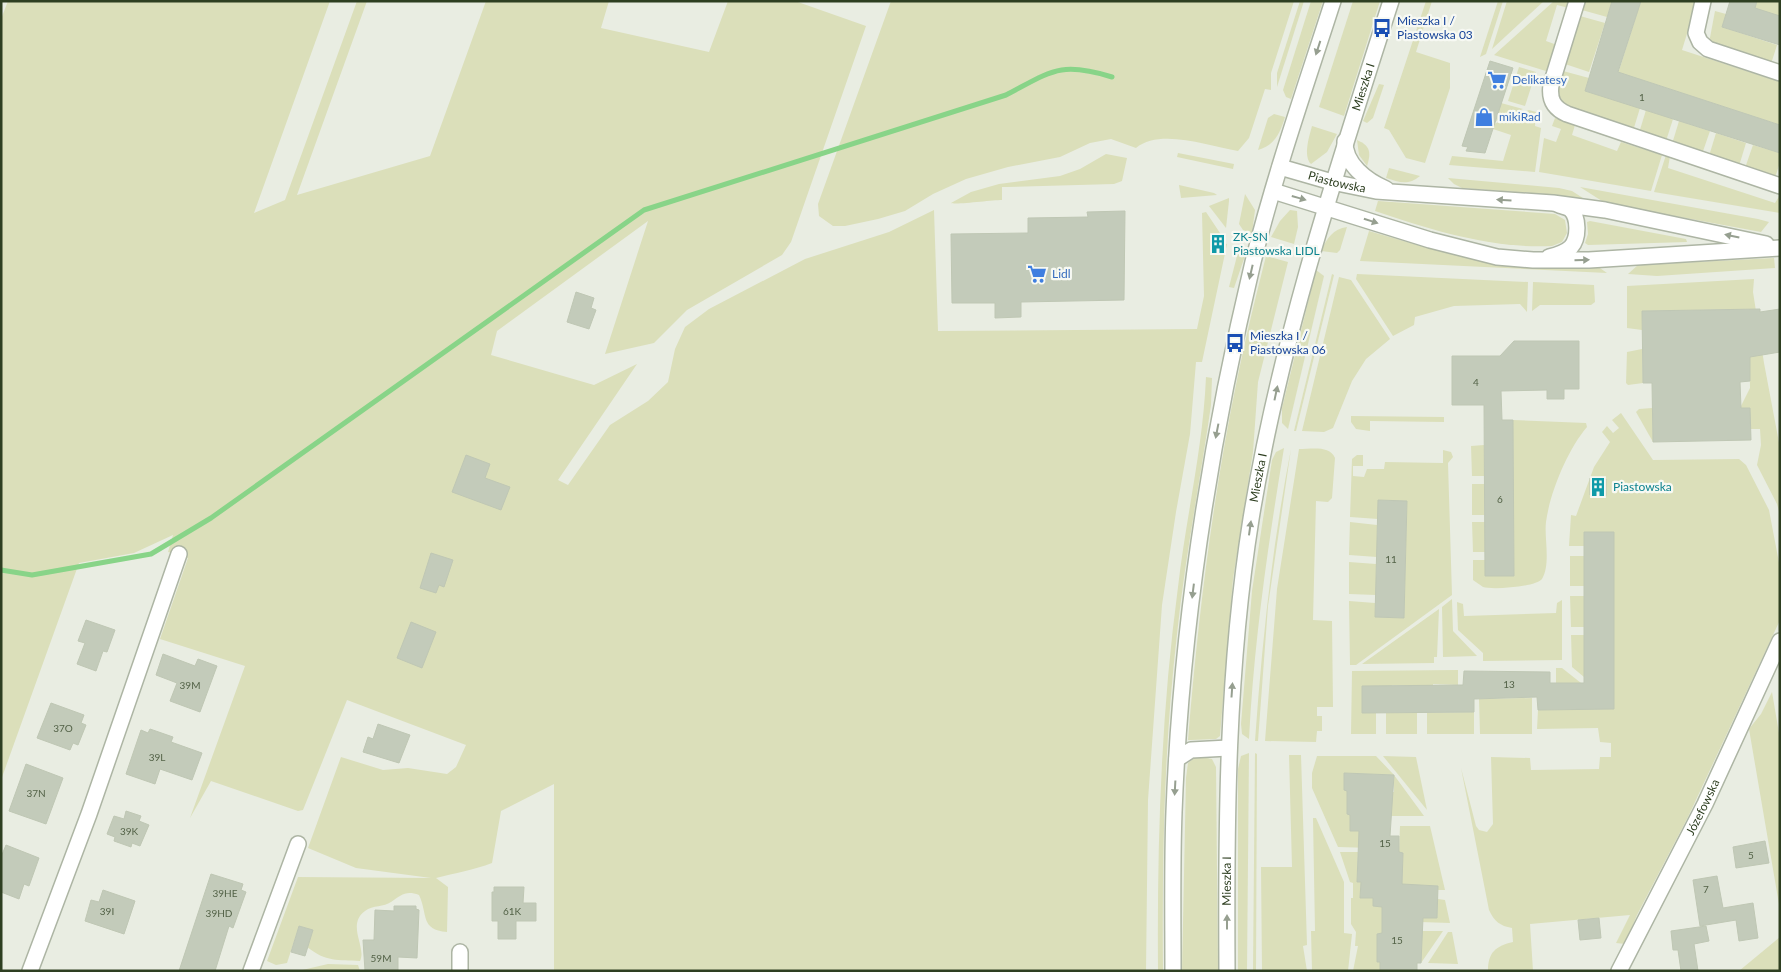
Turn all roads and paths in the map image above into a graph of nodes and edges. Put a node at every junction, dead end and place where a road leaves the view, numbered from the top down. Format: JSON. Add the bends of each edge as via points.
{"nodes":[{"id":1,"x":1333,"y":1,"type":"edge"},
{"id":2,"x":1391,"y":1,"type":"edge"},
{"id":3,"x":1578,"y":1,"type":"edge"},
{"id":4,"x":1703,"y":1,"type":"edge"},
{"id":5,"x":1780,"y":73,"type":"edge"},
{"id":6,"x":1345,"y":140,"type":"junction"},
{"id":7,"x":1280,"y":167,"type":"junction"},
{"id":8,"x":1332,"y":182,"type":"junction"},
{"id":9,"x":1780,"y":186,"type":"edge"},
{"id":10,"x":1273,"y":191,"type":"junction"},
{"id":11,"x":1394,"y":192,"type":"junction"},
{"id":12,"x":1553,"y":203,"type":"junction"},
{"id":13,"x":1325,"y":206,"type":"junction"},
{"id":14,"x":1780,"y":247,"type":"edge"},
{"id":15,"x":1533,"y":260,"type":"junction"},
{"id":16,"x":179,"y":554,"type":"dead end"},
{"id":17,"x":1780,"y":641,"type":"edge"},
{"id":18,"x":1228,"y":748,"type":"junction"},
{"id":19,"x":1177,"y":759,"type":"junction"},
{"id":20,"x":298,"y":844,"type":"dead end"},
{"id":21,"x":460,"y":952,"type":"dead end"},
{"id":22,"x":30,"y":971,"type":"edge"},
{"id":23,"x":252,"y":971,"type":"edge"},
{"id":24,"x":460,"y":971,"type":"edge"},
{"id":25,"x":1173,"y":971,"type":"edge"},
{"id":26,"x":1227,"y":971,"type":"edge"},
{"id":27,"x":1619,"y":971,"type":"edge"}],
"edges":[{"from":1,"to":7,"type":"street","one_way":true},
{"from":2,"to":6,"type":"street","name":"Mieszka I"},
{"from":3,"to":9,"type":"street","via":[[1551,85],[1551,98],[1556,108]]},
{"from":4,"to":5,"type":"street","via":[[1696,33],[1704,46]]},
{"from":6,"to":8,"type":"street","name":"Mieszka I"},
{"from":6,"to":11,"type":"street","name":"Piastowska","via":[[1345,152],[1360,172],[1370,181]]},
{"from":7,"to":8,"type":"street","name":"Piastowska"},
{"from":7,"to":10,"type":"street"},
{"from":8,"to":11,"type":"street","name":"Piastowska"},
{"from":8,"to":13,"type":"street","name":"Mieszka I"},
{"from":10,"to":13,"type":"street","name":"Piastowska","one_way":true},
{"from":10,"to":19,"type":"street","one_way":true,"via":[[1239,325],[1216,437],[1190,611]]},
{"from":12,"to":11,"type":"street","name":"Piastowska","one_way":true},
{"from":14,"to":12,"type":"street","name":"Piastowska","one_way":true,"via":[[1610,211]]},
{"from":12,"to":15,"type":"street","name":"Piastowska","via":[[1573,213],[1577,225],[1576,238],[1573,245],[1562,253]]},
{"from":13,"to":15,"type":"street","name":"Piastowska","one_way":true,"via":[[1472,251]]},
{"from":18,"to":13,"type":"street","name":"Mieszka I","one_way":true,"via":[[1251,519],[1284,353]]},
{"from":15,"to":14,"type":"street","name":"Piastowska","one_way":true,"via":[[1618,259]]},
{"from":16,"to":22,"type":"street","via":[[89,814]]},
{"from":17,"to":27,"type":"street","name":"Józefowska","via":[[1705,804]]},
{"from":18,"to":19,"type":"street","via":[[1191,750]]},
{"from":26,"to":18,"type":"street","name":"Mieszka I","one_way":true},
{"from":19,"to":25,"type":"street","one_way":true},
{"from":20,"to":23,"type":"street"},
{"from":21,"to":24,"type":"street"}]}
